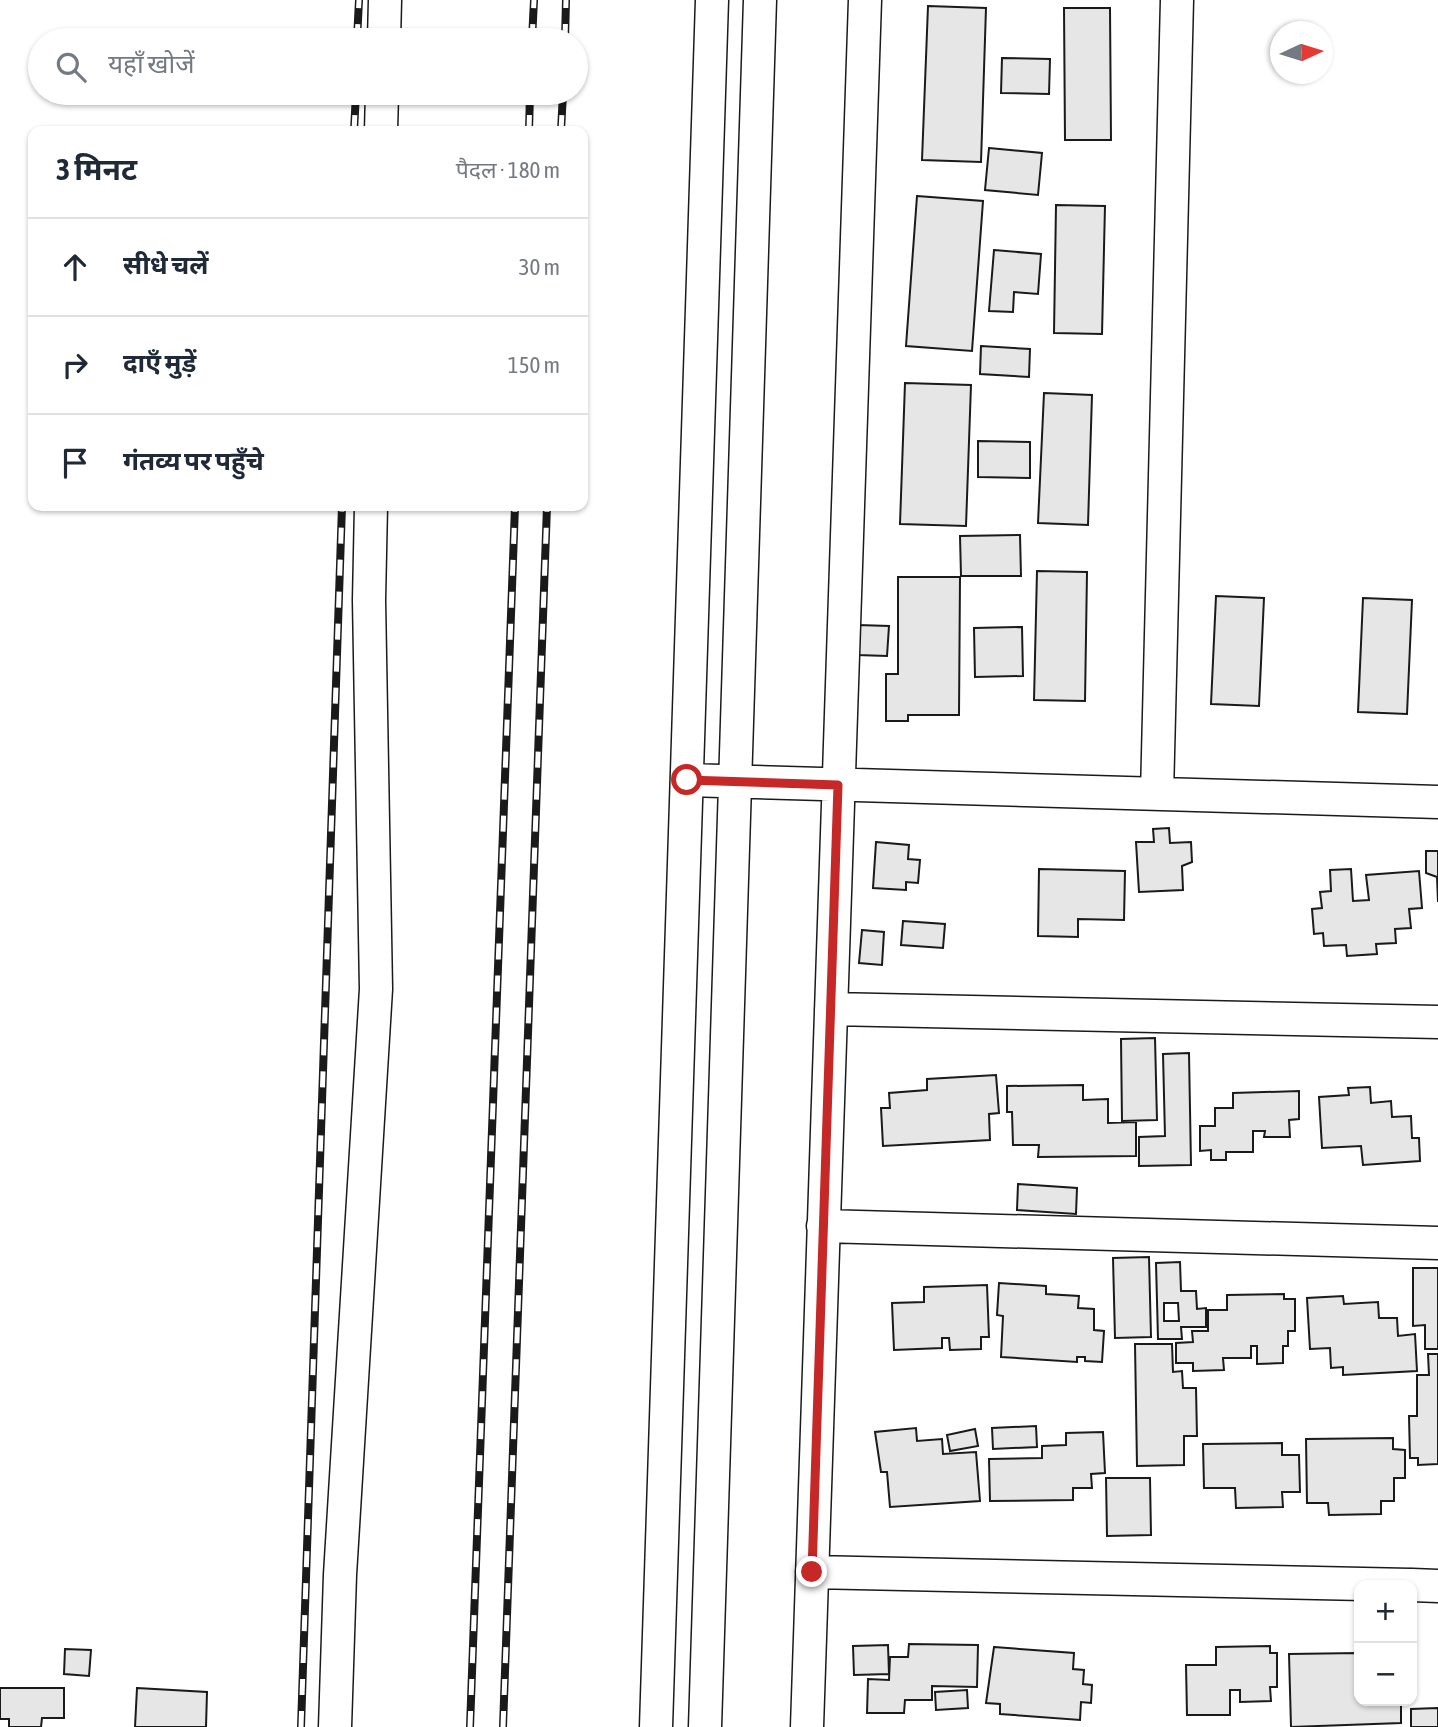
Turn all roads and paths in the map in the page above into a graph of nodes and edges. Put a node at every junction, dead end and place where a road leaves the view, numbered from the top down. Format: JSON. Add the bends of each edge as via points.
{"nodes":[{"id":1,"x":385,"y":0,"type":"edge"},
{"id":2,"x":712,"y":0,"type":"edge"},
{"id":3,"x":760,"y":0,"type":"edge"},
{"id":4,"x":865,"y":0,"type":"edge"},
{"id":5,"x":1177,"y":0,"type":"edge"},
{"id":6,"x":384,"y":28,"type":"edge"},
{"id":7,"x":382,"y":105,"type":"edge"},
{"id":8,"x":381,"y":126,"type":"edge"},
{"id":9,"x":371,"y":511,"type":"edge"},
{"id":10,"x":687,"y":780,"type":"junction"},
{"id":11,"x":735,"y":782,"type":"junction"},
{"id":12,"x":838,"y":785,"type":"junction"},
{"id":13,"x":1157,"y":794,"type":"junction"},
{"id":14,"x":1438,"y":802,"type":"edge"},
{"id":15,"x":831,"y":1009,"type":"junction"},
{"id":16,"x":1438,"y":1022,"type":"edge"},
{"id":17,"x":824,"y":1226,"type":"junction"},
{"id":18,"x":1438,"y":1243,"type":"edge"},
{"id":19,"x":812,"y":1572,"type":"junction"},
{"id":20,"x":1354,"y":1584,"type":"edge"},
{"id":21,"x":1417,"y":1585,"type":"edge"},
{"id":22,"x":1438,"y":1586,"type":"edge"},
{"id":23,"x":335,"y":1727,"type":"edge"},
{"id":24,"x":656,"y":1727,"type":"edge"},
{"id":25,"x":705,"y":1727,"type":"edge"},
{"id":26,"x":807,"y":1727,"type":"edge"}],
"edges":[{"from":1,"to":6,"type":"street"},
{"from":2,"to":10,"type":"street"},
{"from":3,"to":11,"type":"street"},
{"from":4,"to":12,"type":"street"},
{"from":5,"to":13,"type":"street"},
{"from":7,"to":8,"type":"street"},
{"from":9,"to":23,"type":"street","via":[[376,989]]},
{"from":10,"to":11,"type":"street"},
{"from":10,"to":24,"type":"street"},
{"from":11,"to":12,"type":"street"},
{"from":11,"to":25,"type":"street"},
{"from":12,"to":13,"type":"street"},
{"from":12,"to":15,"type":"street"},
{"from":13,"to":14,"type":"street"},
{"from":15,"to":16,"type":"street"},
{"from":15,"to":17,"type":"street"},
{"from":17,"to":18,"type":"street"},
{"from":17,"to":19,"type":"street"},
{"from":19,"to":20,"type":"street"},
{"from":19,"to":26,"type":"street"},
{"from":21,"to":22,"type":"street"}]}
